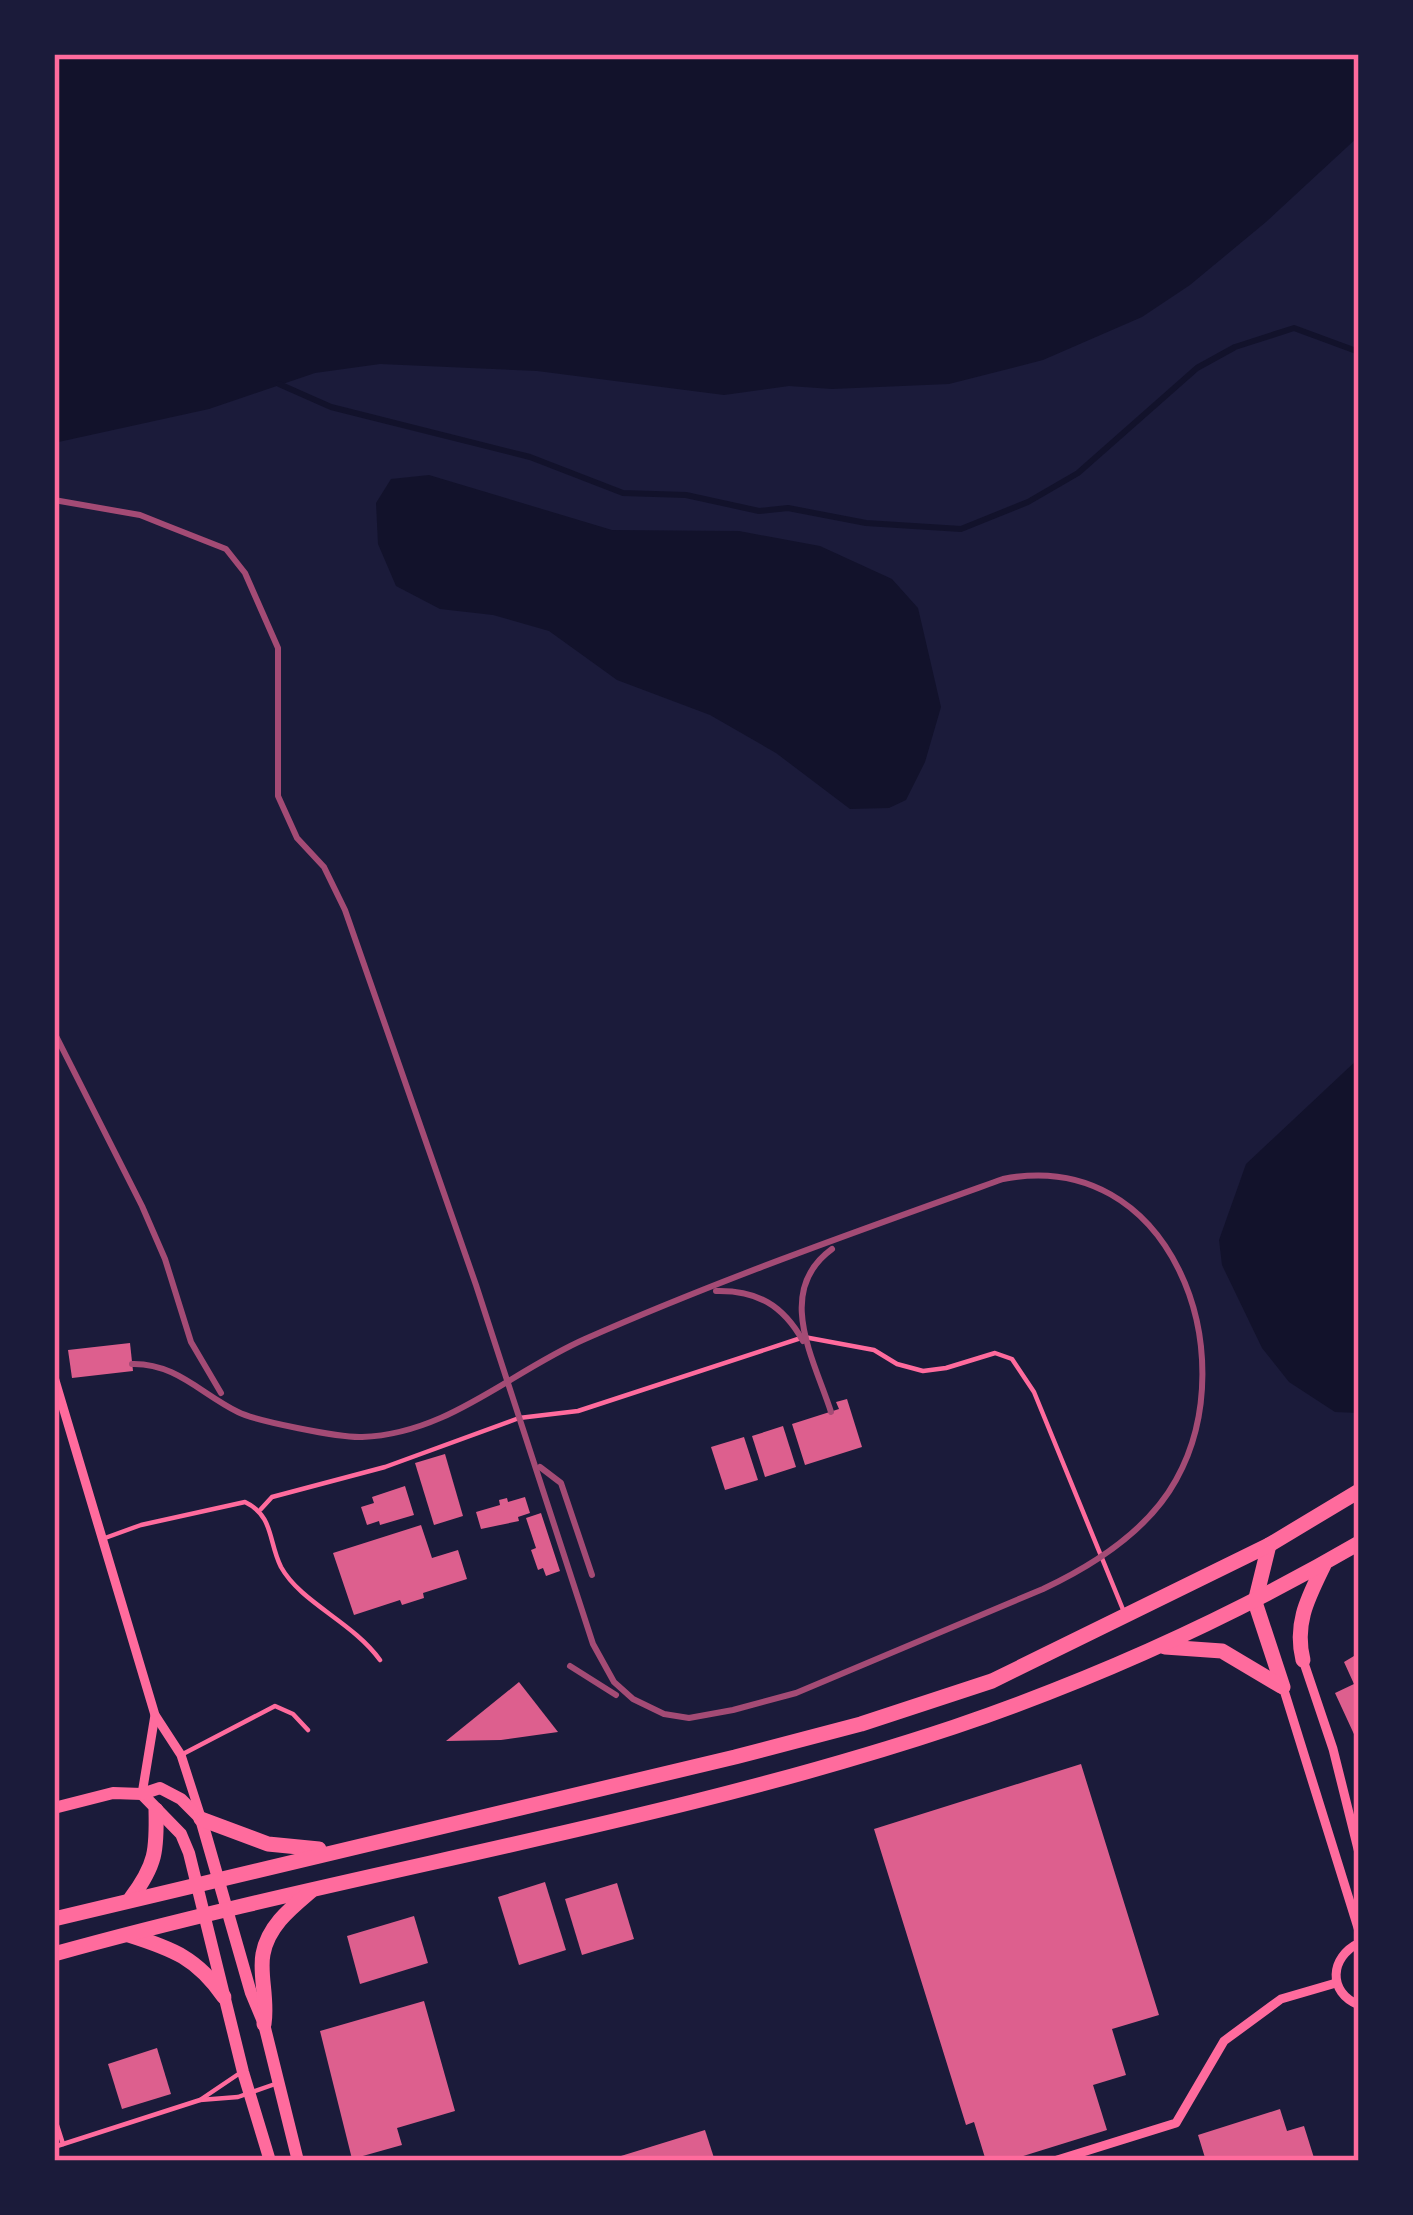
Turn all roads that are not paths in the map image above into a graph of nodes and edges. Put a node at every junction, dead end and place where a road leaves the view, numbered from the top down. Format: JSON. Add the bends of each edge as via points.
{"nodes":[{"id":1,"x":54,"y":1376,"type":"edge"},
{"id":2,"x":1359,"y":1491,"type":"edge"},
{"id":3,"x":261,"y":1509,"type":"junction"},
{"id":4,"x":103,"y":1539,"type":"junction"},
{"id":5,"x":1359,"y":1543,"type":"edge"},
{"id":6,"x":1269,"y":1545,"type":"junction"},
{"id":7,"x":1326,"y":1562,"type":"junction"},
{"id":8,"x":1255,"y":1602,"type":"junction"},
{"id":9,"x":1126,"y":1617,"type":"junction"},
{"id":10,"x":1162,"y":1647,"type":"junction"},
{"id":11,"x":380,"y":1660,"type":"dead end"},
{"id":12,"x":1304,"y":1660,"type":"joint"},
{"id":13,"x":1282,"y":1687,"type":"junction"},
{"id":14,"x":155,"y":1715,"type":"junction"},
{"id":15,"x":308,"y":1730,"type":"dead end"},
{"id":16,"x":181,"y":1755,"type":"junction"},
{"id":17,"x":142,"y":1794,"type":"junction"},
{"id":18,"x":54,"y":1808,"type":"edge"},
{"id":19,"x":156,"y":1810,"type":"junction"},
{"id":20,"x":201,"y":1819,"type":"junction"},
{"id":21,"x":329,"y":1851,"type":"junction"},
{"id":22,"x":1359,"y":1853,"type":"edge"},
{"id":23,"x":218,"y":1878,"type":"junction"},
{"id":24,"x":197,"y":1883,"type":"junction"},
{"id":25,"x":314,"y":1888,"type":"junction"},
{"id":26,"x":131,"y":1898,"type":"junction"},
{"id":27,"x":227,"y":1910,"type":"junction"},
{"id":28,"x":205,"y":1915,"type":"junction"},
{"id":29,"x":54,"y":1919,"type":"edge"},
{"id":30,"x":1359,"y":1931,"type":"edge"},
{"id":31,"x":126,"y":1934,"type":"junction"},
{"id":32,"x":1359,"y":1943,"type":"edge"},
{"id":33,"x":54,"y":1954,"type":"edge"},
{"id":34,"x":1336,"y":1983,"type":"junction"},
{"id":35,"x":224,"y":1997,"type":"junction"},
{"id":36,"x":1359,"y":2005,"type":"edge"},
{"id":37,"x":264,"y":2024,"type":"junction"},
{"id":38,"x":243,"y":2072,"type":"junction"},
{"id":39,"x":280,"y":2083,"type":"junction"},
{"id":40,"x":250,"y":2093,"type":"junction"},
{"id":41,"x":200,"y":2100,"type":"junction"},
{"id":42,"x":54,"y":2116,"type":"edge"},
{"id":43,"x":64,"y":2145,"type":"junction"},
{"id":44,"x":1105,"y":2146,"type":"junction"},
{"id":45,"x":54,"y":2147,"type":"edge"},
{"id":46,"x":270,"y":2161,"type":"edge"},
{"id":47,"x":298,"y":2161,"type":"edge"},
{"id":48,"x":1054,"y":2161,"type":"edge"},
{"id":49,"x":1110,"y":2161,"type":"edge"}],
"edges":[{"from":1,"to":4,"type":"street"},
{"from":2,"to":6,"type":"highway"},
{"from":3,"to":4,"type":"lane","via":[[229,1504]]},
{"from":3,"to":9,"type":"lane","via":[[272,1497],[519,1418],[578,1411],[804,1337],[874,1350],[923,1371],[995,1353],[1012,1359],[1034,1392]]},
{"from":3,"to":11,"type":"lane","via":[[295,1585]]},
{"from":4,"to":14,"type":"street"},
{"from":5,"to":7,"type":"highway"},
{"from":6,"to":8,"type":"highway"},
{"from":6,"to":9,"type":"highway"},
{"from":7,"to":8,"type":"highway"},
{"from":7,"to":12,"type":"highway","via":[[1302,1610]]},
{"from":8,"to":10,"type":"highway"},
{"from":8,"to":13,"type":"highway"},
{"from":9,"to":21,"type":"highway","via":[[992,1682],[861,1724]]},
{"from":10,"to":13,"type":"highway","via":[[1222,1651]]},
{"from":10,"to":25,"type":"highway","via":[[954,1726],[737,1789]]},
{"from":12,"to":22,"type":"street"},
{"from":13,"to":30,"type":"street"},
{"from":14,"to":16,"type":"street"},
{"from":14,"to":17,"type":"street"},
{"from":15,"to":16,"type":"lane","via":[[275,1706]]},
{"from":16,"to":20,"type":"street"},
{"from":17,"to":18,"type":"street"},
{"from":17,"to":19,"type":"street"},
{"from":17,"to":20,"type":"street","via":[[160,1788]]},
{"from":19,"to":24,"type":"street","via":[[181,1834]]},
{"from":19,"to":26,"type":"highway","via":[[155,1856]]},
{"from":20,"to":21,"type":"highway","via":[[268,1844]]},
{"from":20,"to":23,"type":"street"},
{"from":21,"to":23,"type":"highway"},
{"from":23,"to":24,"type":"highway"},
{"from":23,"to":27,"type":"street"},
{"from":24,"to":26,"type":"highway"},
{"from":24,"to":28,"type":"street"},
{"from":25,"to":27,"type":"highway"},
{"from":25,"to":37,"type":"highway","via":[[270,1934],[262,1957]]},
{"from":26,"to":29,"type":"highway"},
{"from":27,"to":28,"type":"highway"},
{"from":27,"to":37,"type":"street"},
{"from":28,"to":31,"type":"highway"},
{"from":28,"to":35,"type":"street"},
{"from":31,"to":33,"type":"highway"},
{"from":31,"to":35,"type":"highway","via":[[175,1950]]},
{"from":32,"to":34,"type":"street","via":[[1336,1965]]},
{"from":34,"to":36,"type":"street"},
{"from":34,"to":44,"type":"street","via":[[1281,1999],[1224,2041],[1176,2123]]},
{"from":35,"to":38,"type":"street"},
{"from":37,"to":39,"type":"street"},
{"from":38,"to":40,"type":"street"},
{"from":38,"to":41,"type":"lane"},
{"from":39,"to":40,"type":"lane"},
{"from":39,"to":47,"type":"street"},
{"from":40,"to":41,"type":"lane"},
{"from":40,"to":46,"type":"street"},
{"from":41,"to":43,"type":"lane"},
{"from":42,"to":43,"type":"lane"},
{"from":43,"to":45,"type":"lane"},
{"from":44,"to":48,"type":"street"},
{"from":44,"to":49,"type":"street"}]}
